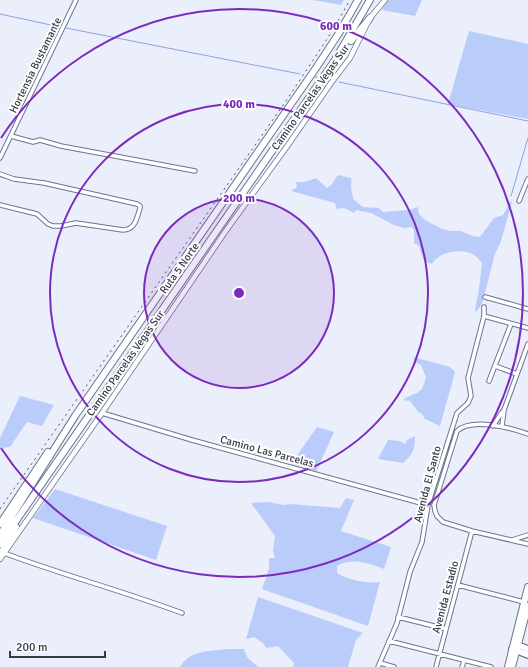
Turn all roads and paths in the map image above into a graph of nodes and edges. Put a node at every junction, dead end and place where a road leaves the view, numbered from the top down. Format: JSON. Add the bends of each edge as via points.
{"nodes":[{"id":1,"x":76,"y":0,"type":"edge"},
{"id":2,"x":358,"y":0,"type":"edge"},
{"id":3,"x":370,"y":0,"type":"edge"},
{"id":4,"x":385,"y":0,"type":"edge"},
{"id":5,"x":370,"y":18,"type":"junction"},
{"id":6,"x":339,"y":54,"type":"junction"},
{"id":7,"x":11,"y":136,"type":"junction"},
{"id":8,"x":280,"y":140,"type":"junction"},
{"id":9,"x":288,"y":145,"type":"junction"},
{"id":10,"x":0,"y":158,"type":"edge"},
{"id":11,"x":195,"y":171,"type":"dead end"},
{"id":12,"x":0,"y":174,"type":"edge"},
{"id":13,"x":528,"y":179,"type":"edge"},
{"id":14,"x":519,"y":202,"type":"dead end"},
{"id":15,"x":0,"y":205,"type":"edge"},
{"id":16,"x":485,"y":297,"type":"dead end"},
{"id":17,"x":484,"y":307,"type":"dead end"},
{"id":18,"x":528,"y":309,"type":"edge"},
{"id":19,"x":484,"y":316,"type":"junction"},
{"id":20,"x":511,"y":324,"type":"junction"},
{"id":21,"x":528,"y":328,"type":"edge"},
{"id":22,"x":528,"y":344,"type":"edge"},
{"id":23,"x":495,"y":366,"type":"junction"},
{"id":24,"x":517,"y":374,"type":"junction"},
{"id":25,"x":489,"y":381,"type":"dead end"},
{"id":26,"x":504,"y":410,"type":"junction"},
{"id":27,"x":102,"y":413,"type":"junction"},
{"id":28,"x":75,"y":416,"type":"junction"},
{"id":29,"x":493,"y":426,"type":"junction"},
{"id":30,"x":502,"y":426,"type":"junction"},
{"id":31,"x":528,"y":434,"type":"edge"},
{"id":32,"x":35,"y":492,"type":"junction"},
{"id":33,"x":428,"y":505,"type":"junction"},
{"id":34,"x":0,"y":524,"type":"edge"},
{"id":35,"x":472,"y":532,"type":"junction"},
{"id":36,"x":0,"y":535,"type":"edge"},
{"id":37,"x":528,"y":535,"type":"edge"},
{"id":38,"x":511,"y":541,"type":"junction"},
{"id":39,"x":0,"y":544,"type":"edge"},
{"id":40,"x":528,"y":544,"type":"edge"},
{"id":41,"x":2,"y":554,"type":"edge"},
{"id":42,"x":0,"y":559,"type":"edge"},
{"id":43,"x":458,"y":585,"type":"junction"},
{"id":44,"x":528,"y":587,"type":"edge"},
{"id":45,"x":526,"y":604,"type":"edge"},
{"id":46,"x":182,"y":613,"type":"dead end"},
{"id":47,"x":398,"y":617,"type":"junction"},
{"id":48,"x":446,"y":629,"type":"junction"},
{"id":49,"x":389,"y":641,"type":"junction"},
{"id":50,"x":515,"y":647,"type":"junction"},
{"id":51,"x":528,"y":649,"type":"edge"},
{"id":52,"x":439,"y":654,"type":"junction"},
{"id":53,"x":528,"y":655,"type":"edge"},
{"id":54,"x":464,"y":661,"type":"junction"},
{"id":55,"x":379,"y":665,"type":"edge"},
{"id":56,"x":394,"y":667,"type":"edge"},
{"id":57,"x":436,"y":667,"type":"edge"},
{"id":58,"x":462,"y":667,"type":"edge"},
{"id":59,"x":490,"y":667,"type":"edge"},
{"id":60,"x":508,"y":667,"type":"edge"},
{"id":61,"x":512,"y":667,"type":"edge"}],
"edges":[{"from":1,"to":7,"type":"street","name":"Hortensia Bustamante"},
{"from":2,"to":28,"type":"main road","name":"Ruta 5 Norte","via":[[316,68]]},
{"from":3,"to":6,"type":"main road","name":"Ruta 5 Norte"},
{"from":4,"to":5,"type":"street","name":"Camino Parcelas Vegas Sur"},
{"from":5,"to":6,"type":"main road"},
{"from":5,"to":9,"type":"street","name":"Camino Parcelas Vegas Sur","via":[[350,58]]},
{"from":6,"to":8,"type":"main road","name":"Ruta 5 Norte"},
{"from":7,"to":10,"type":"street","name":"Hortensia Bustamante"},
{"from":7,"to":11,"type":"street"},
{"from":8,"to":9,"type":"street"},
{"from":8,"to":32,"type":"main road","name":"Ruta 5 Norte"},
{"from":9,"to":27,"type":"street","name":"Camino Parcelas Vegas Sur","via":[[225,232]]},
{"from":12,"to":15,"type":"street","via":[[138,204],[140,208],[133,228],[126,230],[76,222],[53,226],[39,215]]},
{"from":13,"to":14,"type":"street"},
{"from":16,"to":18,"type":"street"},
{"from":17,"to":19,"type":"street","name":"Avenida El Santo"},
{"from":19,"to":20,"type":"street"},
{"from":19,"to":33,"type":"street","name":"Avenida El Santo","via":[[468,378],[471,396],[468,403],[457,413]]},
{"from":20,"to":21,"type":"street"},
{"from":20,"to":23,"type":"street"},
{"from":22,"to":24,"type":"street"},
{"from":23,"to":24,"type":"street"},
{"from":23,"to":25,"type":"street"},
{"from":24,"to":26,"type":"street"},
{"from":26,"to":29,"type":"street"},
{"from":26,"to":30,"type":"street"},
{"from":27,"to":33,"type":"street","name":"Camino Las Parcelas"},
{"from":27,"to":41,"type":"street","name":"Camino Parcelas Vegas Sur"},
{"from":28,"to":34,"type":"main road"},
{"from":28,"to":36,"type":"main road","name":"Ruta 5 Norte"},
{"from":29,"to":30,"type":"street"},
{"from":29,"to":35,"type":"street","via":[[468,425],[457,431],[435,501],[435,511],[443,522]]},
{"from":30,"to":31,"type":"street"},
{"from":32,"to":39,"type":"main road","name":"Ruta 5 Norte"},
{"from":32,"to":41,"type":"main road"},
{"from":33,"to":47,"type":"street","name":"Avenida El Santo","via":[[422,542],[410,572]]},
{"from":35,"to":38,"type":"street"},
{"from":35,"to":43,"type":"street","name":"Avenida Estadio"},
{"from":37,"to":38,"type":"street"},
{"from":38,"to":40,"type":"street"},
{"from":41,"to":42,"type":"street","name":"Camino Parcelas Vegas Sur"},
{"from":41,"to":46,"type":"street"},
{"from":43,"to":45,"type":"street"},
{"from":43,"to":48,"type":"street","name":"Avenida Estadio"},
{"from":44,"to":45,"type":"main road"},
{"from":45,"to":50,"type":"main road"},
{"from":47,"to":48,"type":"street"},
{"from":47,"to":49,"type":"street","name":"Avenida El Santo"},
{"from":48,"to":52,"type":"street","name":"Avenida Estadio"},
{"from":49,"to":52,"type":"street"},
{"from":49,"to":55,"type":"street","name":"Avenida El Santo"},
{"from":50,"to":51,"type":"main road"},
{"from":50,"to":53,"type":"main road"},
{"from":50,"to":60,"type":"main road"},
{"from":50,"to":61,"type":"main road"},
{"from":52,"to":54,"type":"street"},
{"from":52,"to":57,"type":"street","name":"Avenida Estadio"},
{"from":54,"to":58,"type":"street"},
{"from":54,"to":59,"type":"street"},
{"from":55,"to":56,"type":"street"}]}
